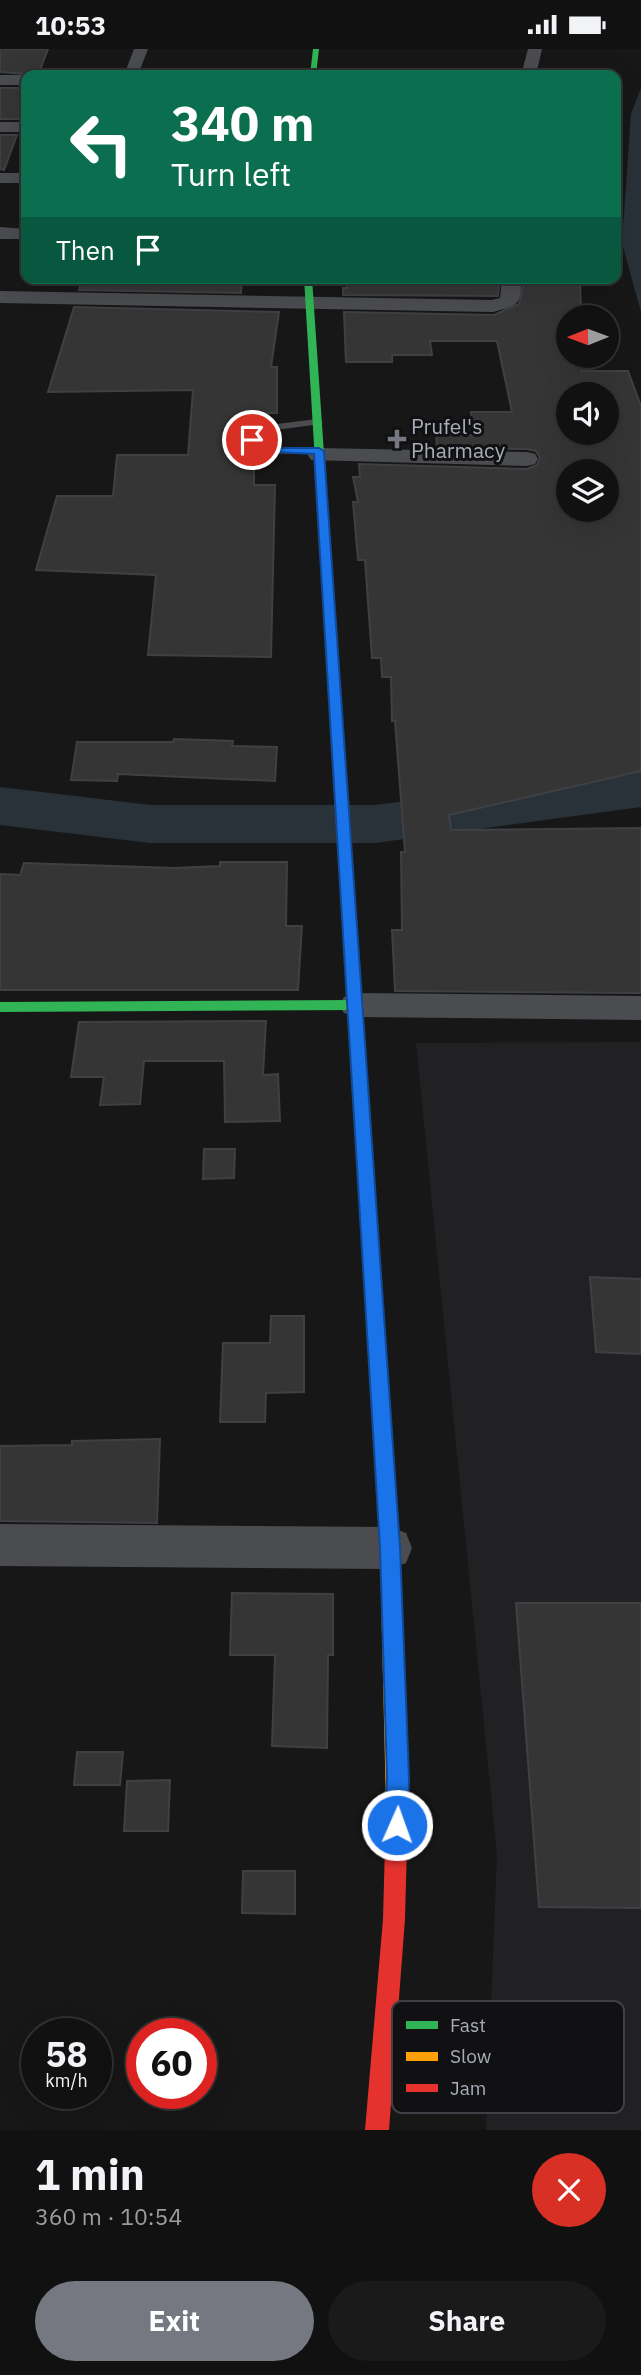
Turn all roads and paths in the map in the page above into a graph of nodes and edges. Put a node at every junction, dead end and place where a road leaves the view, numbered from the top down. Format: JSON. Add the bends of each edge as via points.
{"nodes":[{"id":1,"x":141,"y":49,"type":"edge"},
{"id":2,"x":316,"y":49,"type":"edge"},
{"id":3,"x":535,"y":49,"type":"edge"},
{"id":4,"x":133,"y":70,"type":"edge"},
{"id":5,"x":314,"y":70,"type":"edge"},
{"id":6,"x":530,"y":70,"type":"edge"},
{"id":7,"x":0,"y":80,"type":"edge"},
{"id":8,"x":21,"y":80,"type":"edge"},
{"id":9,"x":0,"y":127,"type":"edge"},
{"id":10,"x":21,"y":127,"type":"edge"},
{"id":11,"x":0,"y":178,"type":"edge"},
{"id":12,"x":21,"y":178,"type":"edge"},
{"id":13,"x":0,"y":233,"type":"edge"},
{"id":14,"x":21,"y":234,"type":"edge"},
{"id":15,"x":66,"y":284,"type":"edge"},
{"id":16,"x":308,"y":284,"type":"edge"},
{"id":17,"x":511,"y":284,"type":"edge"},
{"id":18,"x":0,"y":297,"type":"edge"},
{"id":19,"x":62,"y":298,"type":"junction"},
{"id":20,"x":309,"y":302,"type":"junction"},
{"id":21,"x":317,"y":422,"type":"junction"},
{"id":22,"x":319,"y":453,"type":"junction"},
{"id":23,"x":527,"y":459,"type":"dead end"},
{"id":24,"x":356,"y":1005,"type":"junction"},
{"id":25,"x":0,"y":1007,"type":"edge"},
{"id":26,"x":641,"y":1008,"type":"edge"},
{"id":27,"x":0,"y":1545,"type":"edge"},
{"id":28,"x":390,"y":1548,"type":"junction"},
{"id":29,"x":377,"y":2130,"type":"edge"}],
"edges":[{"from":1,"to":4,"type":"street"},
{"from":2,"to":5,"type":"main road"},
{"from":3,"to":6,"type":"street"},
{"from":7,"to":8,"type":"street"},
{"from":9,"to":10,"type":"street"},
{"from":11,"to":12,"type":"street"},
{"from":13,"to":14,"type":"street"},
{"from":15,"to":19,"type":"street"},
{"from":16,"to":20,"type":"main road"},
{"from":17,"to":20,"type":"street","via":[[510,301],[498,306]]},
{"from":18,"to":19,"type":"street"},
{"from":19,"to":20,"type":"street"},
{"from":20,"to":21,"type":"main road"},
{"from":21,"to":22,"type":"main road"},
{"from":21,"to":22,"type":"lane","via":[[265,428],[252,440],[254,448],[266,451]]},
{"from":22,"to":23,"type":"street"},
{"from":22,"to":24,"type":"main road"},
{"from":24,"to":25,"type":"main road"},
{"from":24,"to":26,"type":"street"},
{"from":24,"to":28,"type":"main road"},
{"from":27,"to":28,"type":"street"},
{"from":28,"to":29,"type":"main road","via":[[397,1804],[393,1932]]}]}
